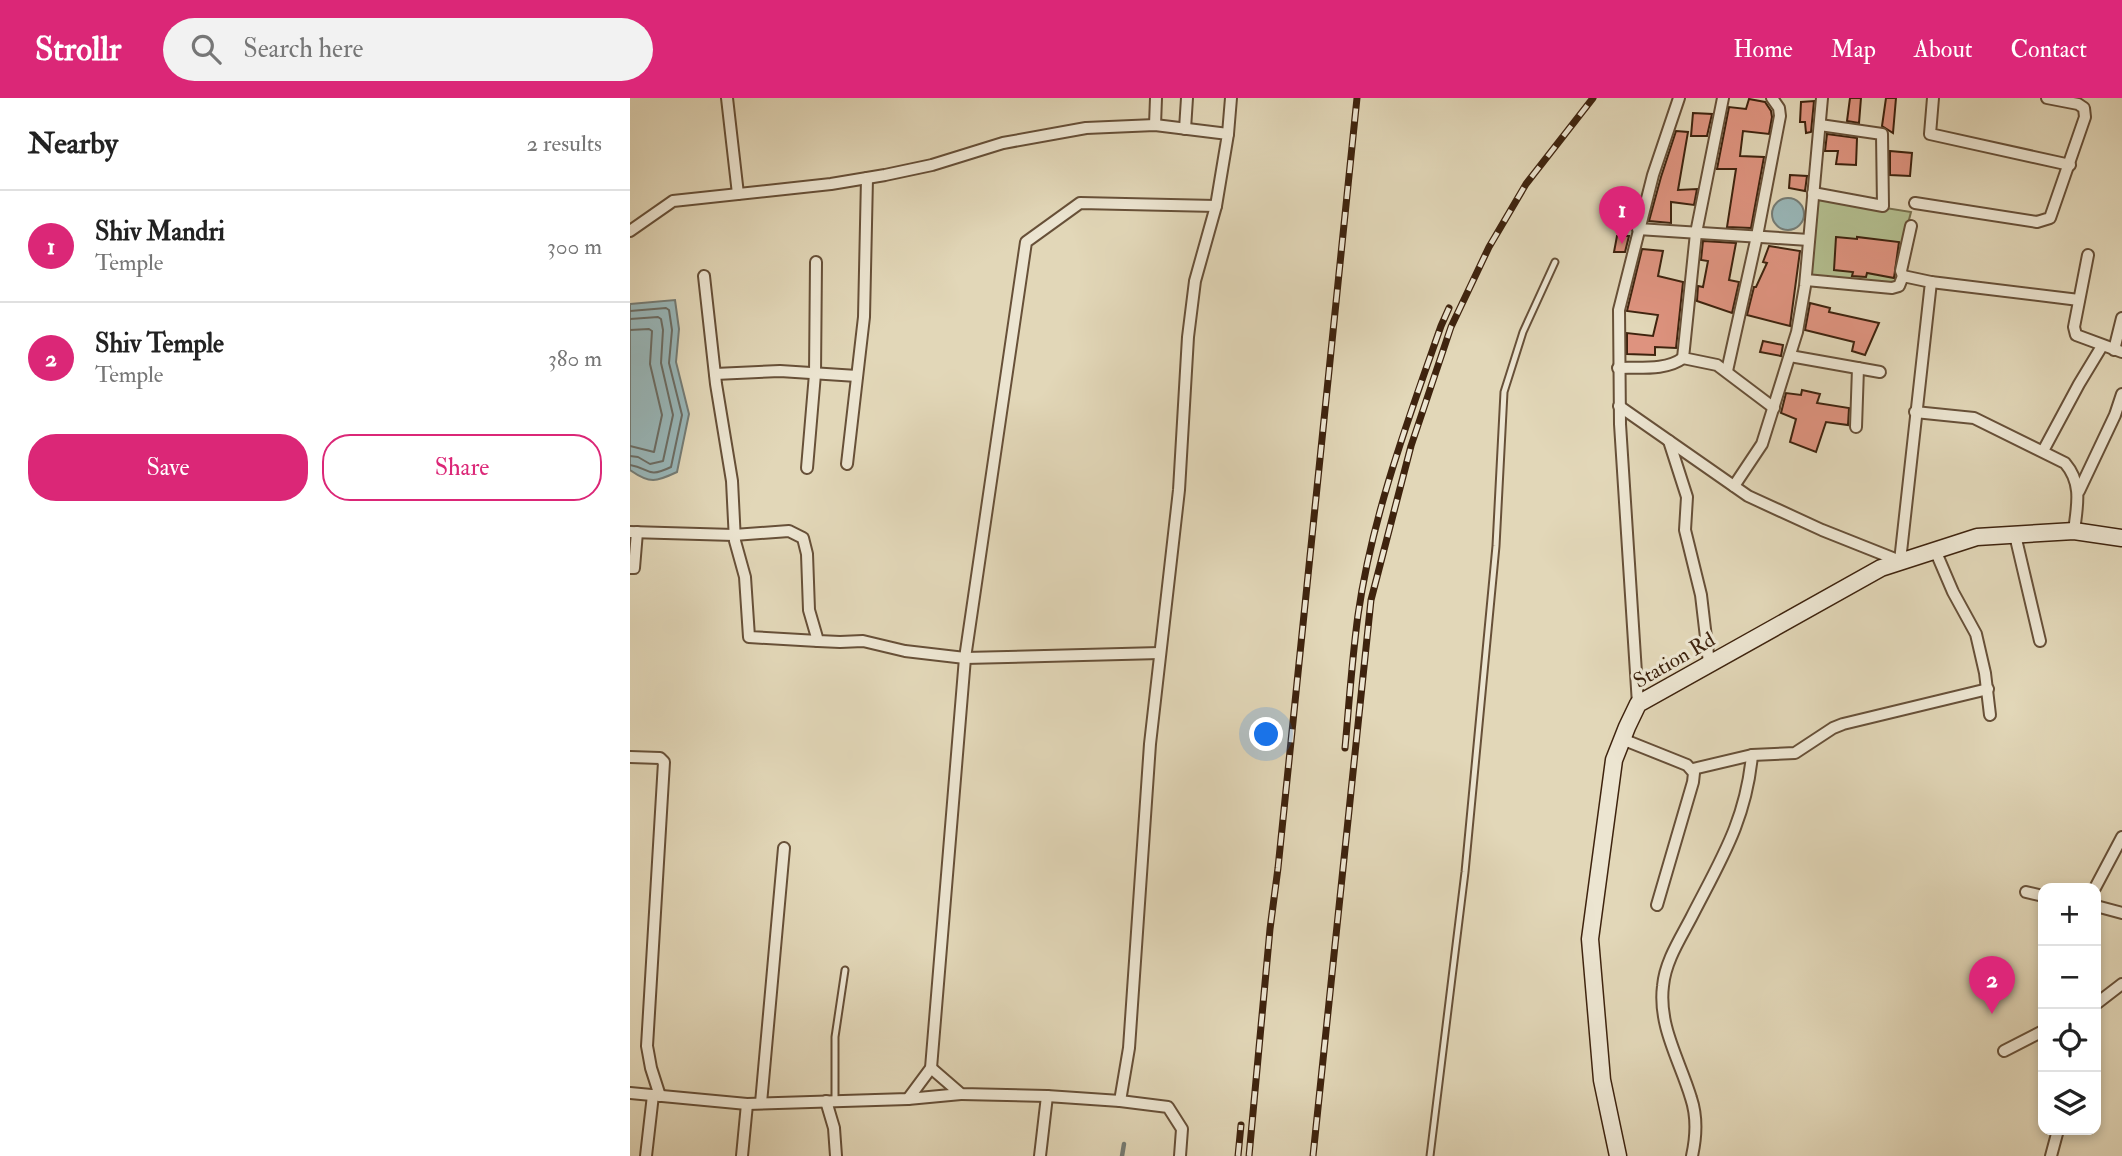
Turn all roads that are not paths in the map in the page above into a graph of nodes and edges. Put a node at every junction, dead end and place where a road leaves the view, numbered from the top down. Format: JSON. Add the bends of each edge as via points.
{"nodes":[{"id":1,"x":727,"y":98,"type":"edge"},
{"id":2,"x":1156,"y":98,"type":"edge"},
{"id":3,"x":1187,"y":98,"type":"edge"},
{"id":4,"x":1231,"y":98,"type":"edge"},
{"id":5,"x":1679,"y":98,"type":"edge"},
{"id":6,"x":1723,"y":98,"type":"edge"},
{"id":7,"x":1772,"y":98,"type":"edge"},
{"id":8,"x":1822,"y":98,"type":"edge"},
{"id":9,"x":1933,"y":98,"type":"edge"},
{"id":10,"x":2047,"y":98,"type":"edge"},
{"id":11,"x":1155,"y":125,"type":"junction"},
{"id":12,"x":1821,"y":125,"type":"junction"},
{"id":13,"x":1185,"y":129,"type":"junction"},
{"id":14,"x":1228,"y":134,"type":"junction"},
{"id":15,"x":2070,"y":165,"type":"junction"},
{"id":16,"x":867,"y":178,"type":"junction"},
{"id":17,"x":1814,"y":193,"type":"junction"},
{"id":18,"x":738,"y":194,"type":"junction"},
{"id":19,"x":1915,"y":203,"type":"dead end"},
{"id":20,"x":1216,"y":206,"type":"junction"},
{"id":21,"x":1911,"y":226,"type":"dead end"},
{"id":22,"x":1638,"y":229,"type":"junction"},
{"id":23,"x":630,"y":230,"type":"edge"},
{"id":24,"x":1696,"y":233,"type":"junction"},
{"id":25,"x":1757,"y":236,"type":"junction"},
{"id":26,"x":1809,"y":240,"type":"junction"},
{"id":27,"x":2088,"y":255,"type":"dead end"},
{"id":28,"x":816,"y":262,"type":"dead end"},
{"id":29,"x":1555,"y":262,"type":"dead end"},
{"id":30,"x":704,"y":276,"type":"dead end"},
{"id":31,"x":1903,"y":276,"type":"junction"},
{"id":32,"x":1806,"y":280,"type":"junction"},
{"id":33,"x":1931,"y":282,"type":"junction"},
{"id":34,"x":2079,"y":300,"type":"junction"},
{"id":35,"x":2122,"y":318,"type":"edge"},
{"id":36,"x":2113,"y":349,"type":"edge"},
{"id":37,"x":1790,"y":356,"type":"junction"},
{"id":38,"x":1683,"y":358,"type":"junction"},
{"id":39,"x":1618,"y":368,"type":"junction"},
{"id":40,"x":1858,"y":368,"type":"junction"},
{"id":41,"x":1727,"y":371,"type":"junction"},
{"id":42,"x":1880,"y":372,"type":"dead end"},
{"id":43,"x":715,"y":374,"type":"junction"},
{"id":44,"x":815,"y":374,"type":"junction"},
{"id":45,"x":857,"y":376,"type":"junction"},
{"id":46,"x":2122,"y":394,"type":"edge"},
{"id":47,"x":1619,"y":406,"type":"junction"},
{"id":48,"x":1774,"y":408,"type":"junction"},
{"id":49,"x":1915,"y":412,"type":"junction"},
{"id":50,"x":1856,"y":427,"type":"dead end"},
{"id":51,"x":1669,"y":441,"type":"junction"},
{"id":52,"x":2043,"y":451,"type":"junction"},
{"id":53,"x":847,"y":464,"type":"dead end"},
{"id":54,"x":807,"y":468,"type":"dead end"},
{"id":55,"x":1734,"y":486,"type":"junction"},
{"id":56,"x":2078,"y":491,"type":"junction"},
{"id":57,"x":2074,"y":531,"type":"junction"},
{"id":58,"x":633,"y":532,"type":"edge"},
{"id":59,"x":734,"y":535,"type":"junction"},
{"id":60,"x":2015,"y":535,"type":"junction"},
{"id":61,"x":2122,"y":538,"type":"edge"},
{"id":62,"x":1935,"y":550,"type":"junction"},
{"id":63,"x":1900,"y":561,"type":"junction"},
{"id":64,"x":630,"y":568,"type":"edge"},
{"id":65,"x":818,"y":641,"type":"junction"},
{"id":66,"x":2040,"y":641,"type":"dead end"},
{"id":67,"x":1160,"y":653,"type":"junction"},
{"id":68,"x":965,"y":658,"type":"junction"},
{"id":69,"x":1709,"y":663,"type":"junction"},
{"id":70,"x":1988,"y":689,"type":"junction"},
{"id":71,"x":1638,"y":704,"type":"junction"},
{"id":72,"x":1990,"y":715,"type":"dead end"},
{"id":73,"x":1622,"y":739,"type":"junction"},
{"id":74,"x":1752,"y":755,"type":"junction"},
{"id":75,"x":630,"y":757,"type":"edge"},
{"id":76,"x":1693,"y":769,"type":"junction"},
{"id":77,"x":2122,"y":837,"type":"edge"},
{"id":78,"x":785,"y":849,"type":"dead end"},
{"id":79,"x":2098,"y":883,"type":"edge"},
{"id":80,"x":2026,"y":892,"type":"dead end"},
{"id":81,"x":2038,"y":895,"type":"edge"},
{"id":82,"x":1657,"y":905,"type":"dead end"},
{"id":83,"x":2101,"y":907,"type":"edge"},
{"id":84,"x":2122,"y":912,"type":"edge"},
{"id":85,"x":845,"y":970,"type":"dead end"},
{"id":86,"x":2122,"y":984,"type":"edge"},
{"id":87,"x":2101,"y":1000,"type":"edge"},
{"id":88,"x":2038,"y":1034,"type":"edge"},
{"id":89,"x":2004,"y":1051,"type":"dead end"},
{"id":90,"x":931,"y":1068,"type":"junction"},
{"id":91,"x":630,"y":1093,"type":"edge"},
{"id":92,"x":961,"y":1094,"type":"junction"},
{"id":93,"x":656,"y":1096,"type":"junction"},
{"id":94,"x":1047,"y":1096,"type":"junction"},
{"id":95,"x":908,"y":1098,"type":"junction"},
{"id":96,"x":831,"y":1100,"type":"junction"},
{"id":97,"x":1119,"y":1101,"type":"junction"},
{"id":98,"x":747,"y":1104,"type":"junction"},
{"id":99,"x":761,"y":1104,"type":"junction"},
{"id":100,"x":2056,"y":1135,"type":"edge"},
{"id":101,"x":646,"y":1156,"type":"edge"},
{"id":102,"x":742,"y":1156,"type":"edge"},
{"id":103,"x":836,"y":1156,"type":"edge"},
{"id":104,"x":1040,"y":1156,"type":"edge"},
{"id":105,"x":1180,"y":1156,"type":"edge"},
{"id":106,"x":1430,"y":1156,"type":"edge"},
{"id":107,"x":1618,"y":1156,"type":"edge"},
{"id":108,"x":1692,"y":1156,"type":"edge"},
{"id":109,"x":2050,"y":1156,"type":"edge"}],
"edges":[{"from":1,"to":18,"type":"street"},
{"from":2,"to":11,"type":"street"},
{"from":3,"to":13,"type":"street"},
{"from":4,"to":14,"type":"street"},
{"from":5,"to":22,"type":"street"},
{"from":6,"to":24,"type":"street"},
{"from":7,"to":25,"type":"street","via":[[1780,116]]},
{"from":8,"to":12,"type":"street"},
{"from":9,"to":15,"type":"street","via":[[1930,134]]},
{"from":10,"to":15,"type":"street","via":[[2084,108]]},
{"from":11,"to":13,"type":"street"},
{"from":11,"to":16,"type":"street","via":[[1037,136]]},
{"from":12,"to":17,"type":"street"},
{"from":12,"to":17,"type":"street","via":[[1882,134],[1883,206]]},
{"from":13,"to":14,"type":"street"},
{"from":14,"to":20,"type":"street"},
{"from":15,"to":19,"type":"street","via":[[2050,218],[2037,222]]},
{"from":16,"to":18,"type":"street"},
{"from":16,"to":45,"type":"street"},
{"from":17,"to":26,"type":"street"},
{"from":18,"to":23,"type":"street","via":[[673,201]]},
{"from":20,"to":67,"type":"street","via":[[1195,281],[1179,490]]},
{"from":20,"to":68,"type":"street","via":[[1080,203],[1026,242]]},
{"from":21,"to":31,"type":"street","via":[[1901,265]]},
{"from":22,"to":24,"type":"street"},
{"from":22,"to":39,"type":"street","via":[[1619,310]]},
{"from":24,"to":25,"type":"street"},
{"from":24,"to":38,"type":"street"},
{"from":25,"to":26,"type":"street"},
{"from":25,"to":41,"type":"street"},
{"from":26,"to":32,"type":"street"},
{"from":27,"to":34,"type":"street"},
{"from":28,"to":44,"type":"street"},
{"from":29,"to":106,"type":"lane","via":[[1523,332],[1504,392],[1496,546],[1465,872]]},
{"from":30,"to":43,"type":"street"},
{"from":31,"to":32,"type":"street","via":[[1899,286],[1892,288]]},
{"from":31,"to":33,"type":"street"},
{"from":32,"to":37,"type":"street"},
{"from":33,"to":34,"type":"street"},
{"from":33,"to":49,"type":"street"},
{"from":34,"to":36,"type":"street","via":[[2076,335]]},
{"from":35,"to":36,"type":"street"},
{"from":36,"to":52,"type":"street","via":[[2079,384]]},
{"from":37,"to":40,"type":"street"},
{"from":37,"to":48,"type":"street"},
{"from":38,"to":39,"type":"street","via":[[1675,364]]},
{"from":38,"to":41,"type":"street"},
{"from":39,"to":47,"type":"street"},
{"from":40,"to":42,"type":"street"},
{"from":40,"to":50,"type":"street"},
{"from":41,"to":48,"type":"street"},
{"from":43,"to":44,"type":"street"},
{"from":43,"to":59,"type":"street","via":[[732,481]]},
{"from":44,"to":45,"type":"street"},
{"from":44,"to":54,"type":"street"},
{"from":45,"to":53,"type":"street"},
{"from":46,"to":56,"type":"street"},
{"from":47,"to":51,"type":"street"},
{"from":47,"to":71,"type":"street"},
{"from":48,"to":55,"type":"street","via":[[1762,444]]},
{"from":49,"to":52,"type":"street","via":[[1974,418]]},
{"from":49,"to":63,"type":"street"},
{"from":51,"to":55,"type":"street"},
{"from":51,"to":69,"type":"street","via":[[1687,498],[1685,530],[1701,595]]},
{"from":52,"to":56,"type":"street","via":[[2065,463]]},
{"from":55,"to":63,"type":"street","via":[[1822,530]]},
{"from":56,"to":57,"type":"street"},
{"from":57,"to":60,"type":"street","name":"Station Rd"},
{"from":57,"to":61,"type":"street","name":"Station Rd"},
{"from":58,"to":59,"type":"street"},
{"from":58,"to":64,"type":"street","via":[[634,568]]},
{"from":59,"to":65,"type":"street","via":[[745,577],[749,637]]},
{"from":59,"to":65,"type":"street","via":[[789,531],[803,538],[809,610]]},
{"from":60,"to":62,"type":"street","name":"Station Rd","via":[[1977,537]]},
{"from":60,"to":66,"type":"street"},
{"from":62,"to":63,"type":"street","name":"Station Rd"},
{"from":62,"to":70,"type":"street","via":[[1973,627]]},
{"from":63,"to":69,"type":"street","name":"Station Rd"},
{"from":65,"to":68,"type":"street","via":[[863,641]]},
{"from":67,"to":68,"type":"street"},
{"from":67,"to":97,"type":"street","via":[[1129,1048]]},
{"from":68,"to":90,"type":"street"},
{"from":69,"to":71,"type":"street","name":"Station Rd"},
{"from":70,"to":72,"type":"street"},
{"from":70,"to":74,"type":"street","via":[[1843,724],[1795,753]]},
{"from":71,"to":73,"type":"street","name":"Station Rd"},
{"from":73,"to":76,"type":"street"},
{"from":73,"to":107,"type":"street","name":"Station Rd","via":[[1614,760],[1590,939],[1602,1080]]},
{"from":74,"to":76,"type":"street"},
{"from":74,"to":108,"type":"street","via":[[1742,814],[1670,960],[1663,984],[1664,1021],[1695,1112]]},
{"from":75,"to":93,"type":"street","via":[[664,762],[647,1046]]},
{"from":76,"to":82,"type":"street"},
{"from":77,"to":79,"type":"street"},
{"from":78,"to":99,"type":"street"},
{"from":80,"to":81,"type":"street"},
{"from":83,"to":84,"type":"street"},
{"from":85,"to":96,"type":"lane"},
{"from":86,"to":87,"type":"street"},
{"from":88,"to":89,"type":"street"},
{"from":90,"to":92,"type":"street"},
{"from":90,"to":95,"type":"street"},
{"from":91,"to":93,"type":"street"},
{"from":92,"to":94,"type":"street"},
{"from":92,"to":95,"type":"street"},
{"from":93,"to":98,"type":"street"},
{"from":93,"to":101,"type":"street"},
{"from":94,"to":97,"type":"street"},
{"from":94,"to":104,"type":"street"},
{"from":95,"to":96,"type":"street"},
{"from":96,"to":99,"type":"street"},
{"from":96,"to":103,"type":"street"},
{"from":97,"to":105,"type":"street","via":[[1168,1107],[1182,1129]]},
{"from":98,"to":99,"type":"street"},
{"from":98,"to":102,"type":"street"},
{"from":100,"to":109,"type":"street"}]}
